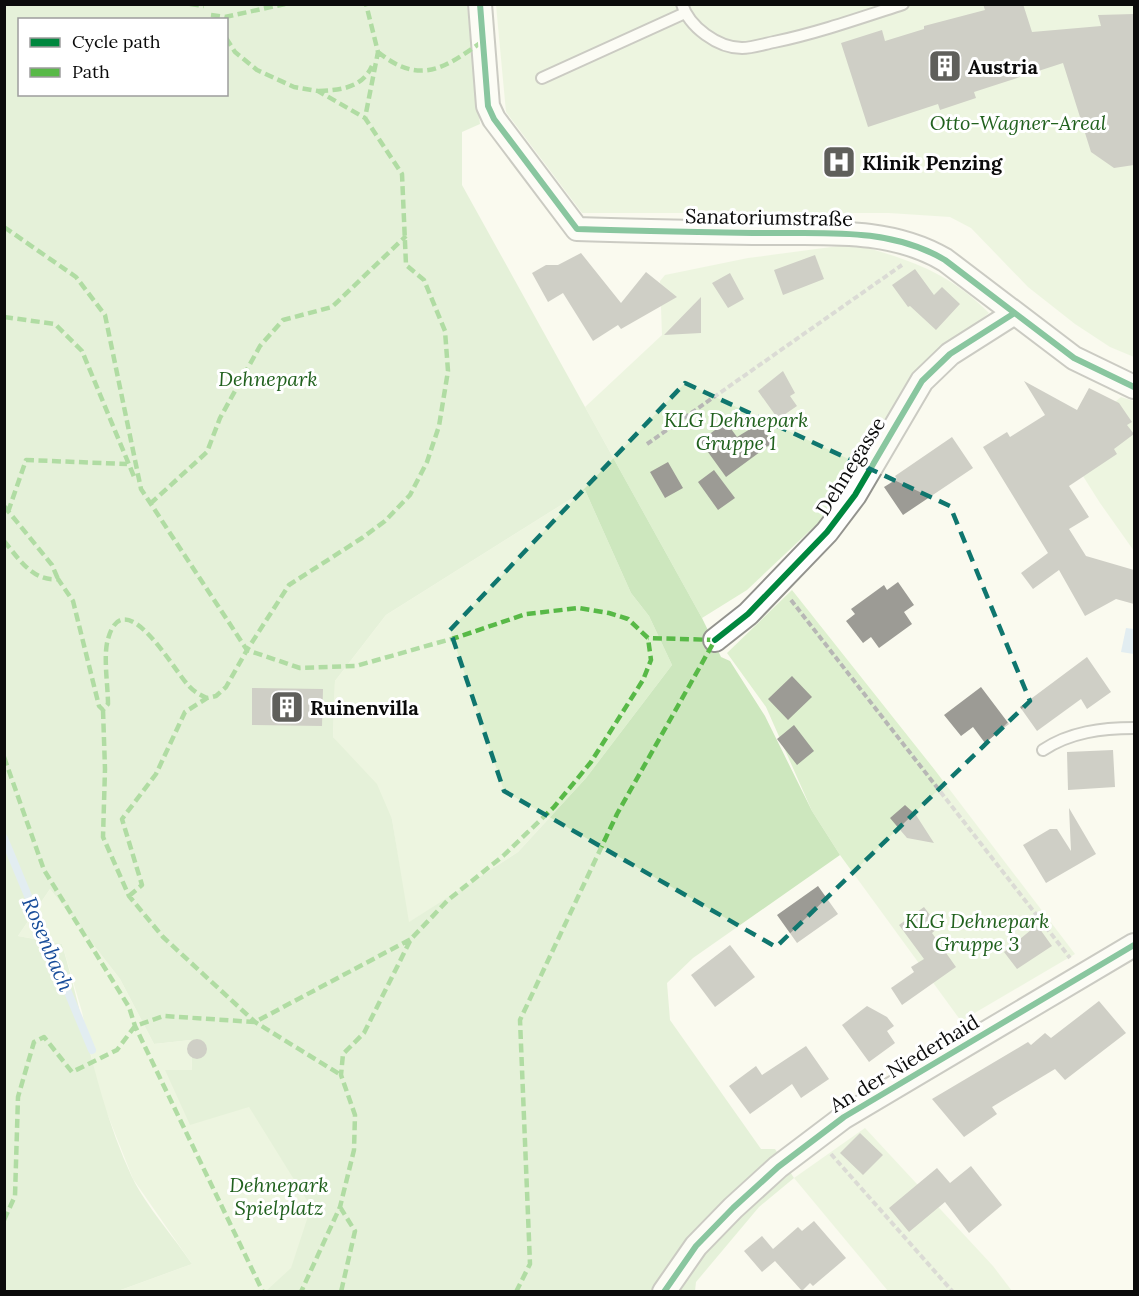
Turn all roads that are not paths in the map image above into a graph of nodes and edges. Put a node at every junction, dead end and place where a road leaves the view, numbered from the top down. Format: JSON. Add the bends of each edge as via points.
{"nodes":[{"id":1,"x":480,"y":4,"type":"edge"},
{"id":2,"x":903,"y":4,"type":"edge"},
{"id":3,"x":683,"y":9,"type":"edge"},
{"id":4,"x":542,"y":78,"type":"dead end"},
{"id":5,"x":1013,"y":314,"type":"junction"},
{"id":6,"x":1134,"y":387,"type":"edge"},
{"id":7,"x":715,"y":640,"type":"dead end"},
{"id":8,"x":1134,"y":728,"type":"edge"},
{"id":9,"x":1043,"y":750,"type":"dead end"},
{"id":10,"x":1134,"y":945,"type":"edge"},
{"id":11,"x":664,"y":1292,"type":"edge"}],
"edges":[{"from":1,"to":5,"type":"street","name":"Sanatoriumstraße","via":[[485,89],[494,119],[577,229],[848,234],[904,241],[927,249]]},
{"from":2,"to":3,"type":"lane","via":[[793,38],[743,48],[723,45],[694,25]]},
{"from":3,"to":4,"type":"lane"},
{"from":5,"to":6,"type":"street","name":"Sanatoriumstraße","via":[[1074,358]]},
{"from":5,"to":7,"type":"street","name":"Dehnegasse","via":[[950,354],[922,381],[855,495],[827,532],[748,614]]},
{"from":8,"to":9,"type":"lane","via":[[1068,736]]},
{"from":10,"to":11,"type":"street","name":"An der Niederhaid","via":[[844,1117],[778,1167],[733,1208],[696,1246]]}]}
